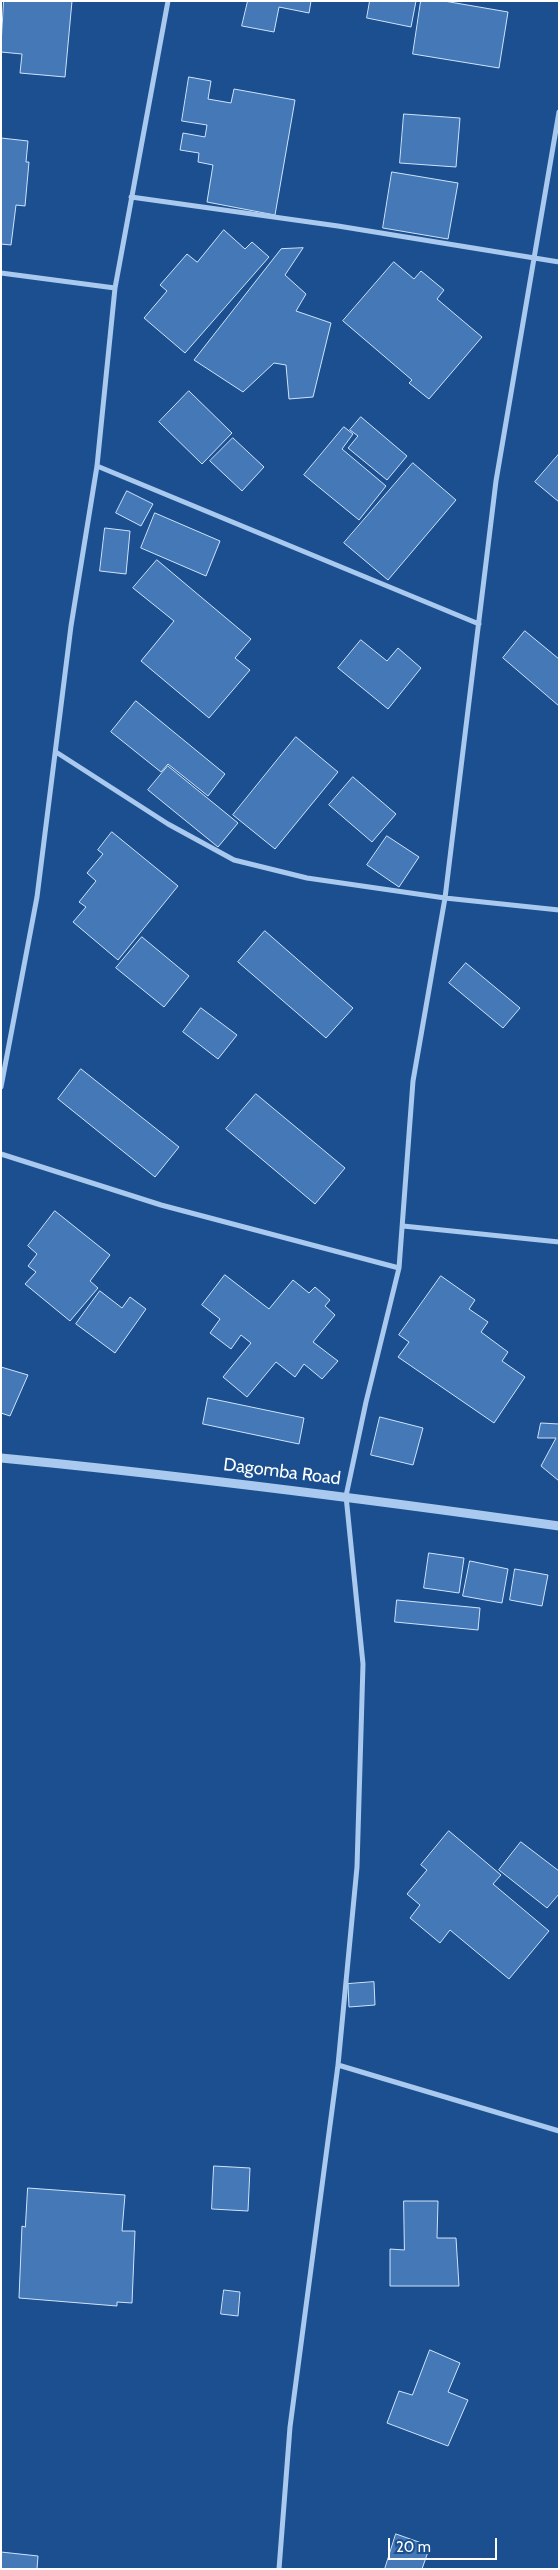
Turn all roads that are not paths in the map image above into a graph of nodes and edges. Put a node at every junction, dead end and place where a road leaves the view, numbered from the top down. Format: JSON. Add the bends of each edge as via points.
{"nodes":[{"id":1,"x":168,"y":1,"type":"edge"},
{"id":2,"x":559,"y":112,"type":"edge"},
{"id":3,"x":131,"y":197,"type":"junction"},
{"id":4,"x":534,"y":257,"type":"junction"},
{"id":5,"x":559,"y":262,"type":"edge"},
{"id":6,"x":1,"y":273,"type":"edge"},
{"id":7,"x":115,"y":288,"type":"junction"},
{"id":8,"x":96,"y":466,"type":"junction"},
{"id":9,"x":479,"y":624,"type":"junction"},
{"id":10,"x":56,"y":752,"type":"junction"},
{"id":11,"x":445,"y":898,"type":"junction"},
{"id":12,"x":559,"y":910,"type":"edge"},
{"id":13,"x":1,"y":1087,"type":"edge"},
{"id":14,"x":1,"y":1154,"type":"edge"},
{"id":15,"x":403,"y":1226,"type":"junction"},
{"id":16,"x":559,"y":1242,"type":"edge"},
{"id":17,"x":399,"y":1268,"type":"junction"},
{"id":18,"x":1,"y":1458,"type":"edge"},
{"id":19,"x":346,"y":1496,"type":"junction"},
{"id":20,"x":559,"y":1526,"type":"edge"},
{"id":21,"x":338,"y":2065,"type":"junction"},
{"id":22,"x":559,"y":2130,"type":"edge"},
{"id":23,"x":279,"y":2569,"type":"edge"}],
"edges":[{"from":1,"to":3,"type":"street"},
{"from":2,"to":4,"type":"street"},
{"from":3,"to":4,"type":"street"},
{"from":3,"to":7,"type":"street"},
{"from":4,"to":5,"type":"street"},
{"from":4,"to":9,"type":"street","via":[[496,481]]},
{"from":6,"to":7,"type":"street"},
{"from":7,"to":8,"type":"street"},
{"from":8,"to":9,"type":"street"},
{"from":8,"to":10,"type":"street","via":[[71,626]]},
{"from":9,"to":11,"type":"street"},
{"from":10,"to":11,"type":"street","via":[[168,824],[234,860],[307,878]]},
{"from":10,"to":13,"type":"street","via":[[37,897]]},
{"from":11,"to":12,"type":"street"},
{"from":11,"to":15,"type":"street","via":[[413,1081]]},
{"from":14,"to":17,"type":"street","via":[[161,1204]]},
{"from":15,"to":16,"type":"street"},
{"from":15,"to":17,"type":"street"},
{"from":17,"to":19,"type":"street"},
{"from":18,"to":19,"type":"street","name":"Dagomba Road"},
{"from":19,"to":20,"type":"street","name":"Dagomba Road"},
{"from":19,"to":21,"type":"street","via":[[363,1664],[357,1867]]},
{"from":21,"to":22,"type":"street"},
{"from":21,"to":23,"type":"street","via":[[290,2427]]}]}
